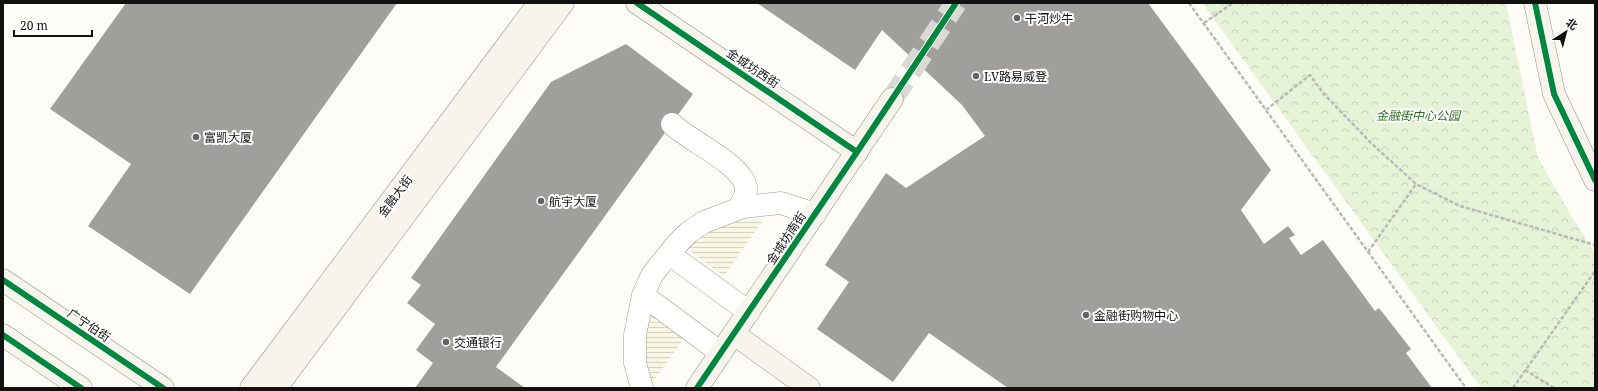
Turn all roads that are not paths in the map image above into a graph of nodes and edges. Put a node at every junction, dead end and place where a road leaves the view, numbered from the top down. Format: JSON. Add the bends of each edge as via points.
{"nodes":[{"id":1,"x":539,"y":3,"type":"edge"},
{"id":2,"x":563,"y":3,"type":"edge"},
{"id":3,"x":637,"y":3,"type":"edge"},
{"id":4,"x":1535,"y":3,"type":"edge"},
{"id":5,"x":892,"y":99,"type":"tunnel mouth"},
{"id":6,"x":672,"y":124,"type":"dead end"},
{"id":7,"x":857,"y":152,"type":"junction"},
{"id":8,"x":1595,"y":180,"type":"edge"},
{"id":9,"x":737,"y":209,"type":"junction"},
{"id":10,"x":815,"y":214,"type":"junction"},
{"id":11,"x":669,"y":254,"type":"junction"},
{"id":12,"x":3,"y":280,"type":"edge"},
{"id":13,"x":643,"y":295,"type":"junction"},
{"id":14,"x":749,"y":312,"type":"junction"},
{"id":15,"x":3,"y":334,"type":"edge"},
{"id":16,"x":734,"y":334,"type":"junction"},
{"id":17,"x":721,"y":353,"type":"junction"},
{"id":18,"x":81,"y":388,"type":"edge"},
{"id":19,"x":163,"y":388,"type":"edge"},
{"id":20,"x":251,"y":388,"type":"edge"},
{"id":21,"x":276,"y":388,"type":"edge"},
{"id":22,"x":642,"y":388,"type":"edge"},
{"id":23,"x":697,"y":388,"type":"edge"},
{"id":24,"x":809,"y":388,"type":"edge"}],
"edges":[{"from":1,"to":20,"type":"main road","name":"金融大街"},
{"from":2,"to":21,"type":"main road"},
{"from":3,"to":7,"type":"main road","name":"金城坊西街"},
{"from":4,"to":8,"type":"main road","via":[[1554,94]]},
{"from":5,"to":7,"type":"main road","name":"金城坊南街"},
{"from":6,"to":9,"type":"street","via":[[732,166],[742,177],[746,190]]},
{"from":7,"to":10,"type":"main road","name":"金城坊南街"},
{"from":9,"to":10,"type":"street","via":[[781,203]]},
{"from":9,"to":11,"type":"street","via":[[704,222],[689,232]]},
{"from":10,"to":14,"type":"main road","name":"金城坊南街"},
{"from":11,"to":13,"type":"street","via":[[652,275]]},
{"from":11,"to":14,"type":"street"},
{"from":12,"to":19,"type":"main road","name":"广宁伯街"},
{"from":13,"to":17,"type":"street"},
{"from":13,"to":22,"type":"street","via":[[635,335],[635,363]]},
{"from":14,"to":16,"type":"main road","name":"金城坊南街"},
{"from":15,"to":18,"type":"main road"},
{"from":16,"to":17,"type":"main road","name":"金城坊南街"},
{"from":16,"to":24,"type":"main road"},
{"from":17,"to":23,"type":"main road","name":"金城坊南街"}]}
